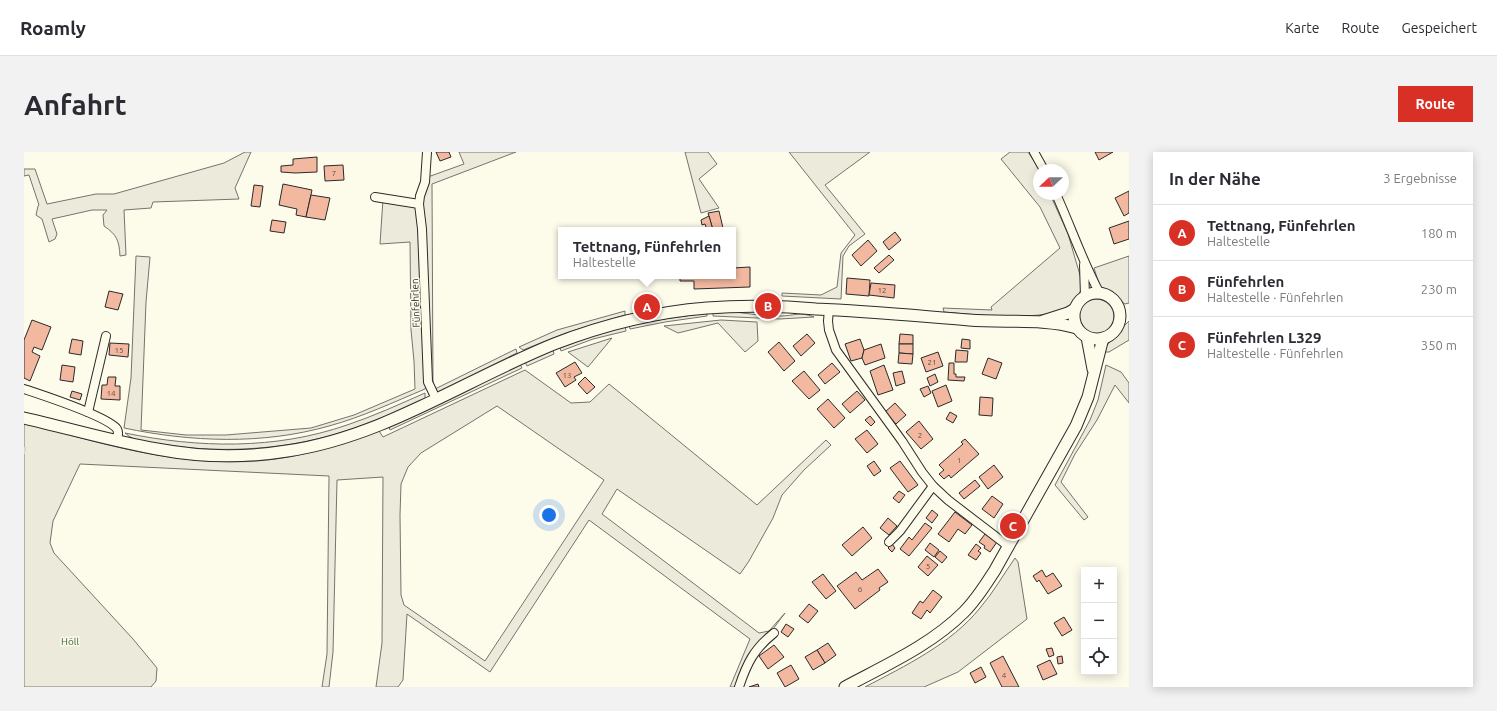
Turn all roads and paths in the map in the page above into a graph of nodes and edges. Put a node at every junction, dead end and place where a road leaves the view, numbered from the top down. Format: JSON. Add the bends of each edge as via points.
{"nodes":[{"id":1,"x":427,"y":152,"type":"edge"},
{"id":2,"x":1034,"y":152,"type":"edge"},
{"id":3,"x":1041,"y":164,"type":"edge"},
{"id":4,"x":375,"y":197,"type":"dead end"},
{"id":5,"x":1059,"y":200,"type":"edge"},
{"id":6,"x":419,"y":204,"type":"junction"},
{"id":7,"x":1084,"y":262,"type":"junction"},
{"id":8,"x":1099,"y":292,"type":"junction"},
{"id":9,"x":1085,"y":296,"type":"junction"},
{"id":10,"x":1124,"y":306,"type":"edge"},
{"id":11,"x":829,"y":309,"type":"junction"},
{"id":12,"x":1074,"y":309,"type":"junction"},
{"id":13,"x":1124,"y":319,"type":"edge"},
{"id":14,"x":1041,"y":322,"type":"junction"},
{"id":15,"x":1077,"y":328,"type":"junction"},
{"id":16,"x":106,"y":336,"type":"dead end"},
{"id":17,"x":1087,"y":337,"type":"junction"},
{"id":18,"x":1103,"y":338,"type":"junction"},
{"id":19,"x":1094,"y":372,"type":"junction"},
{"id":20,"x":24,"y":389,"type":"edge"},
{"id":21,"x":436,"y":399,"type":"junction"},
{"id":22,"x":88,"y":412,"type":"junction"},
{"id":23,"x":24,"y":418,"type":"edge"},
{"id":24,"x":116,"y":441,"type":"junction"},
{"id":25,"x":933,"y":486,"type":"junction"},
{"id":26,"x":889,"y":542,"type":"dead end"},
{"id":27,"x":1008,"y":546,"type":"junction"},
{"id":28,"x":774,"y":633,"type":"dead end"},
{"id":29,"x":739,"y":687,"type":"edge"},
{"id":30,"x":845,"y":687,"type":"edge"}],
"edges":[{"from":1,"to":6,"type":"street","name":"Fünfehrlen"},
{"from":2,"to":3,"type":"street"},
{"from":4,"to":6,"type":"street"},
{"from":5,"to":7,"type":"street"},
{"from":6,"to":21,"type":"street","name":"Fünfehrlen","via":[[428,382]]},
{"from":7,"to":8,"type":"street"},
{"from":7,"to":9,"type":"street"},
{"from":8,"to":9,"type":"main road"},
{"from":8,"to":10,"type":"main road"},
{"from":9,"to":12,"type":"main road"},
{"from":10,"to":13,"type":"main road","via":[[1120,313]]},
{"from":11,"to":14,"type":"main road","via":[[980,321]]},
{"from":11,"to":21,"type":"main road","via":[[768,306],[709,308],[630,320],[555,344]]},
{"from":11,"to":25,"type":"street","via":[[829,330],[836,350]]},
{"from":12,"to":14,"type":"main road"},
{"from":12,"to":15,"type":"main road"},
{"from":13,"to":18,"type":"main road","via":[[1113,333]]},
{"from":14,"to":15,"type":"main road"},
{"from":15,"to":17,"type":"main road"},
{"from":16,"to":22,"type":"street"},
{"from":17,"to":18,"type":"main road"},
{"from":17,"to":19,"type":"main road"},
{"from":18,"to":19,"type":"main road"},
{"from":19,"to":27,"type":"main road","via":[[1088,397],[1076,426]]},
{"from":20,"to":22,"type":"street"},
{"from":21,"to":24,"type":"main road","via":[[362,432],[288,451],[248,455],[205,455]]},
{"from":22,"to":24,"type":"street","via":[[112,424],[118,430]]},
{"from":23,"to":24,"type":"main road"},
{"from":25,"to":26,"type":"street"},
{"from":25,"to":27,"type":"street"},
{"from":27,"to":30,"type":"main road","via":[[983,590],[954,622],[916,649]]},
{"from":28,"to":29,"type":"street","via":[[760,644],[750,658]]}]}
